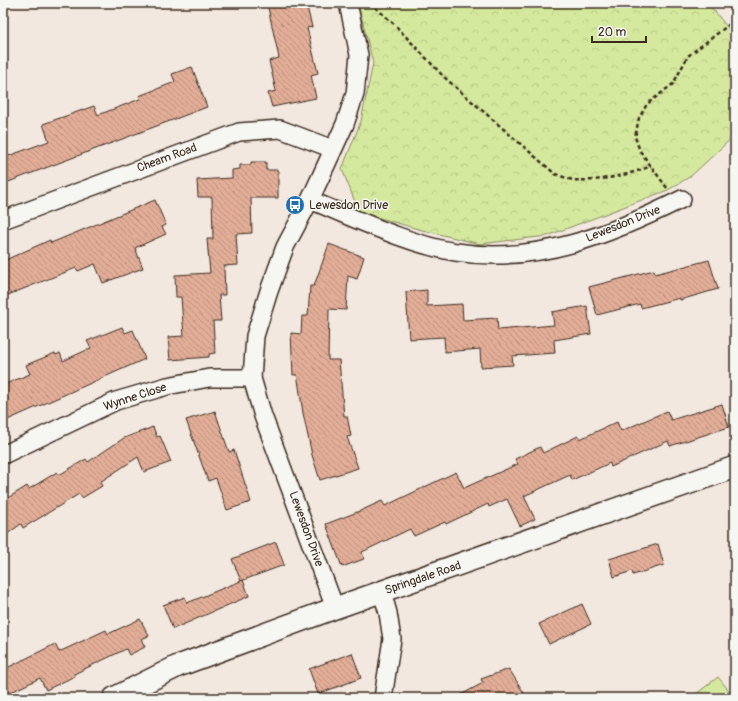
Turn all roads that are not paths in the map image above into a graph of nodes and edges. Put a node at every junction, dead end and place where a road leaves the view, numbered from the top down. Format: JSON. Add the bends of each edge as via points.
{"nodes":[{"id":1,"x":348,"y":3,"type":"edge"},
{"id":2,"x":333,"y":149,"type":"junction"},
{"id":3,"x":310,"y":200,"type":"junction"},
{"id":4,"x":678,"y":201,"type":"road end"},
{"id":5,"x":3,"y":220,"type":"edge"},
{"id":6,"x":252,"y":378,"type":"junction"},
{"id":7,"x":3,"y":455,"type":"edge"},
{"id":8,"x":735,"y":467,"type":"edge"},
{"id":9,"x":382,"y":592,"type":"junction"},
{"id":10,"x":334,"y":608,"type":"junction"},
{"id":11,"x":114,"y":698,"type":"edge"},
{"id":12,"x":383,"y":698,"type":"edge"}],
"edges":[{"from":1,"to":2,"type":"street","name":"Lewesdon Drive","via":[[358,55],[355,94]]},
{"from":2,"to":3,"type":"street","name":"Lewesdon Drive"},
{"from":2,"to":5,"type":"street","name":"Cheam Road","via":[[280,130],[239,132]]},
{"from":3,"to":4,"type":"street","name":"Lewesdon Drive","via":[[418,242],[455,252],[495,256],[544,252],[598,236]]},
{"from":3,"to":6,"type":"street","name":"Lewesdon Drive","via":[[285,247],[268,291],[255,336]]},
{"from":6,"to":7,"type":"street","name":"Wynne Close","via":[[209,378],[167,386],[116,401]]},
{"from":6,"to":10,"type":"street","name":"Lewesdon Drive"},
{"from":8,"to":9,"type":"street","name":"Springdale Road"},
{"from":9,"to":10,"type":"street","name":"Springdale Road"},
{"from":9,"to":12,"type":"street","via":[[392,639]]},
{"from":10,"to":11,"type":"street","name":"Springdale Road","via":[[178,666]]}]}
